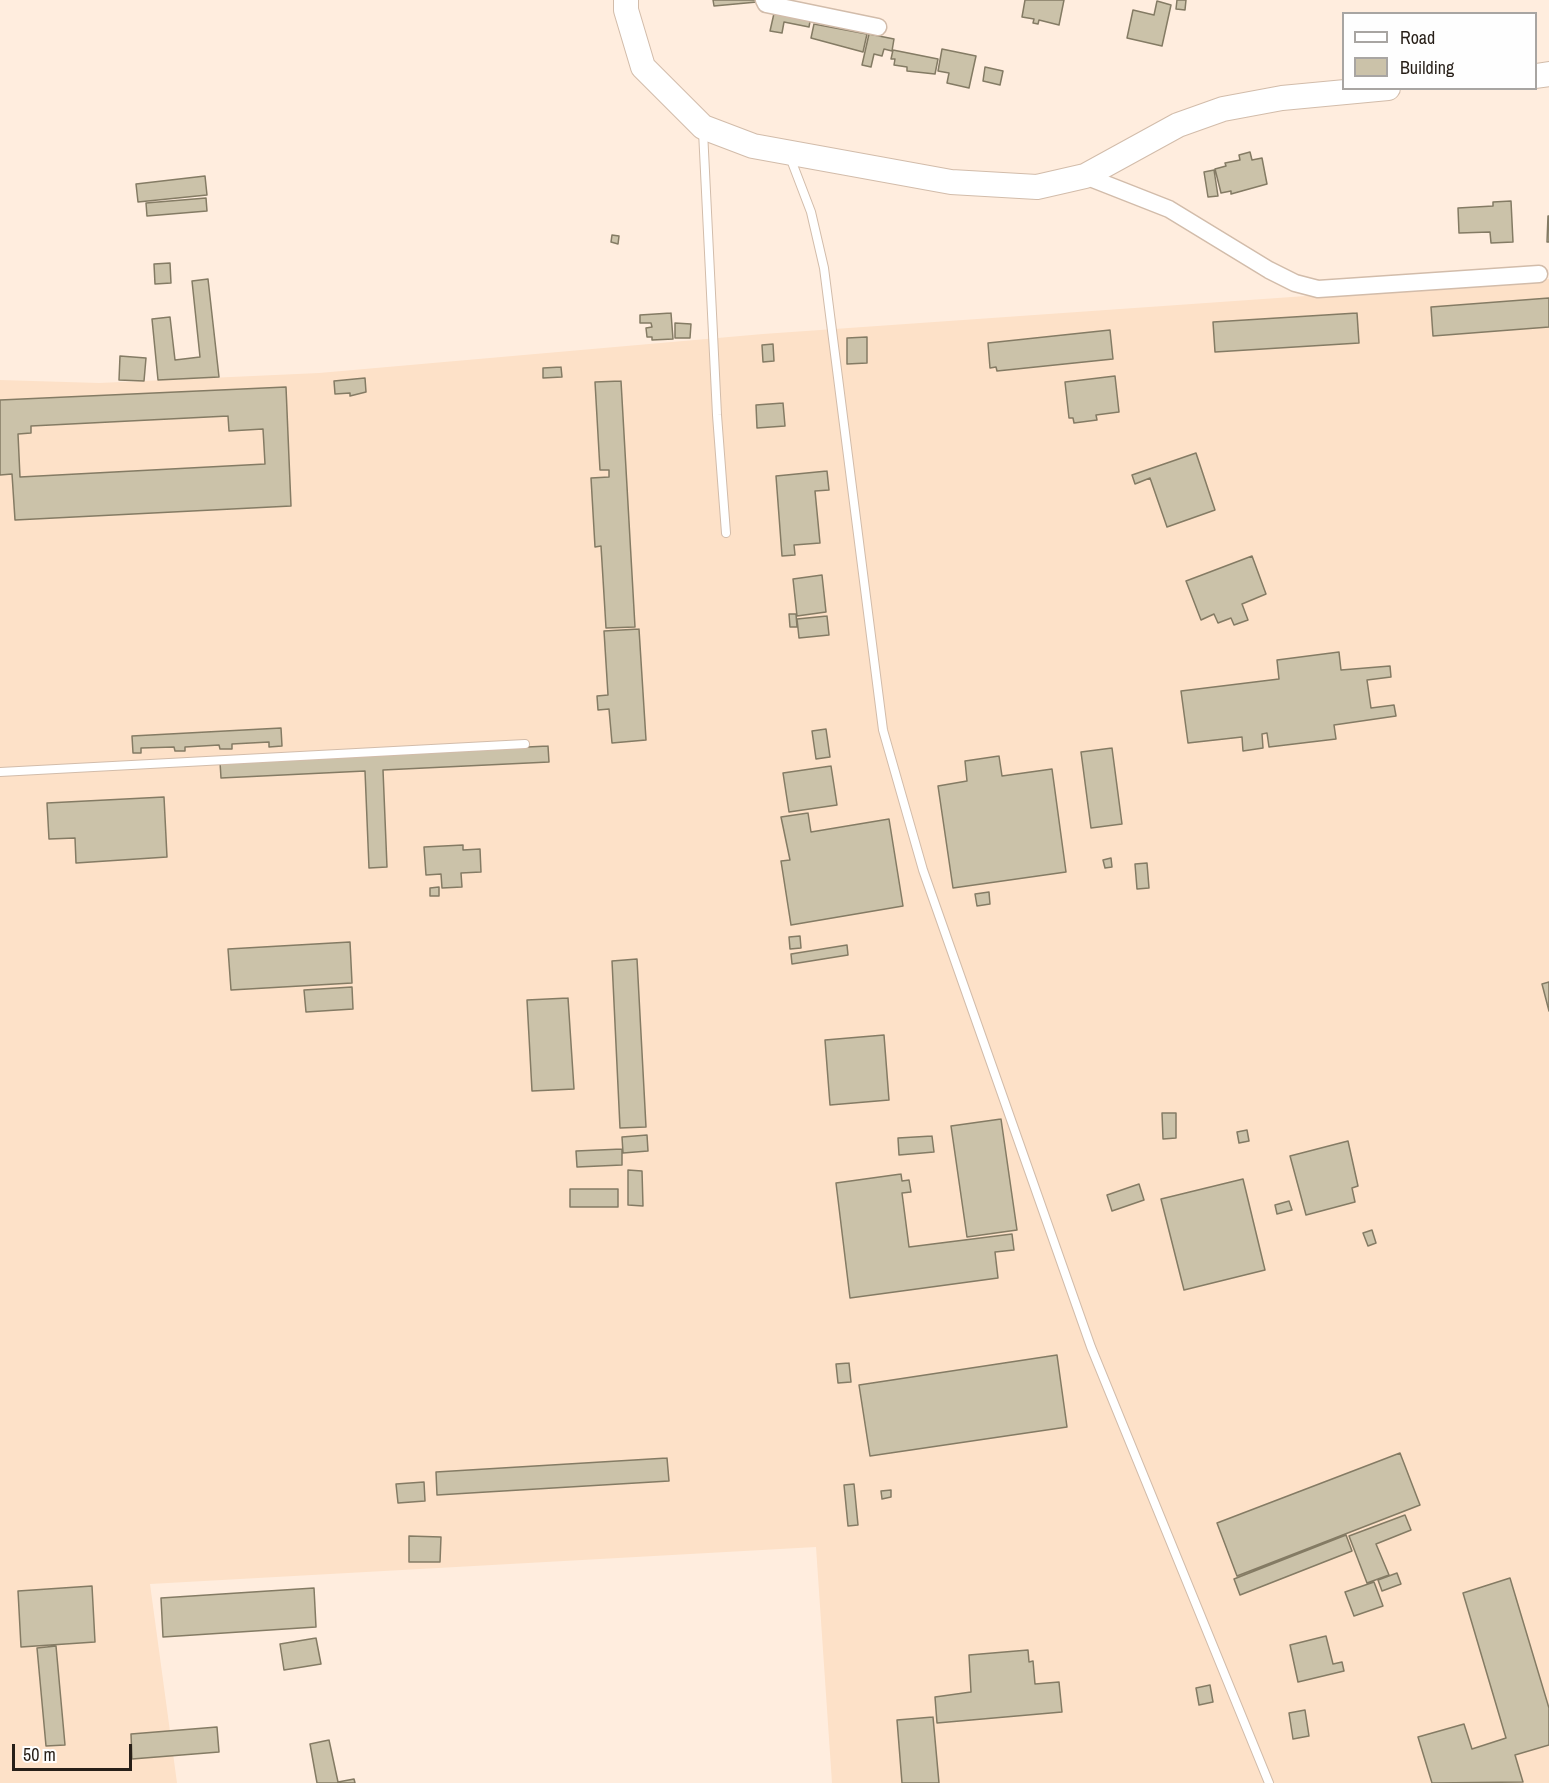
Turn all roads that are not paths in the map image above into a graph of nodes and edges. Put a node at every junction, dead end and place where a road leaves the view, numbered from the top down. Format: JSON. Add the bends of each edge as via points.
{"nodes":[{"id":1,"x":626,"y":0,"type":"edge"},
{"id":2,"x":764,"y":0,"type":"edge"},
{"id":3,"x":878,"y":27,"type":"dead end"},
{"id":4,"x":1367,"y":90,"type":"edge"},
{"id":5,"x":703,"y":127,"type":"junction"},
{"id":6,"x":789,"y":154,"type":"junction"},
{"id":7,"x":1085,"y":176,"type":"junction"},
{"id":8,"x":1539,"y":274,"type":"dead end"},
{"id":9,"x":726,"y":533,"type":"dead end"},
{"id":10,"x":525,"y":744,"type":"dead end"},
{"id":11,"x":0,"y":772,"type":"edge"},
{"id":12,"x":1269,"y":1783,"type":"edge"}],
"edges":[{"from":1,"to":5,"type":"street","via":[[643,67]]},
{"from":2,"to":3,"type":"street","via":[[766,4]]},
{"from":4,"to":7,"type":"street","via":[[1282,98],[1223,109],[1178,125]]},
{"from":5,"to":6,"type":"street","via":[[753,146]]},
{"from":5,"to":9,"type":"lane"},
{"from":6,"to":7,"type":"street","via":[[951,183],[1037,187]]},
{"from":6,"to":12,"type":"lane","via":[[811,212],[824,268],[883,730],[922,870],[1091,1347]]},
{"from":7,"to":8,"type":"street","via":[[1169,209],[1269,270],[1294,283],[1318,289]]},
{"from":10,"to":11,"type":"lane"}]}
